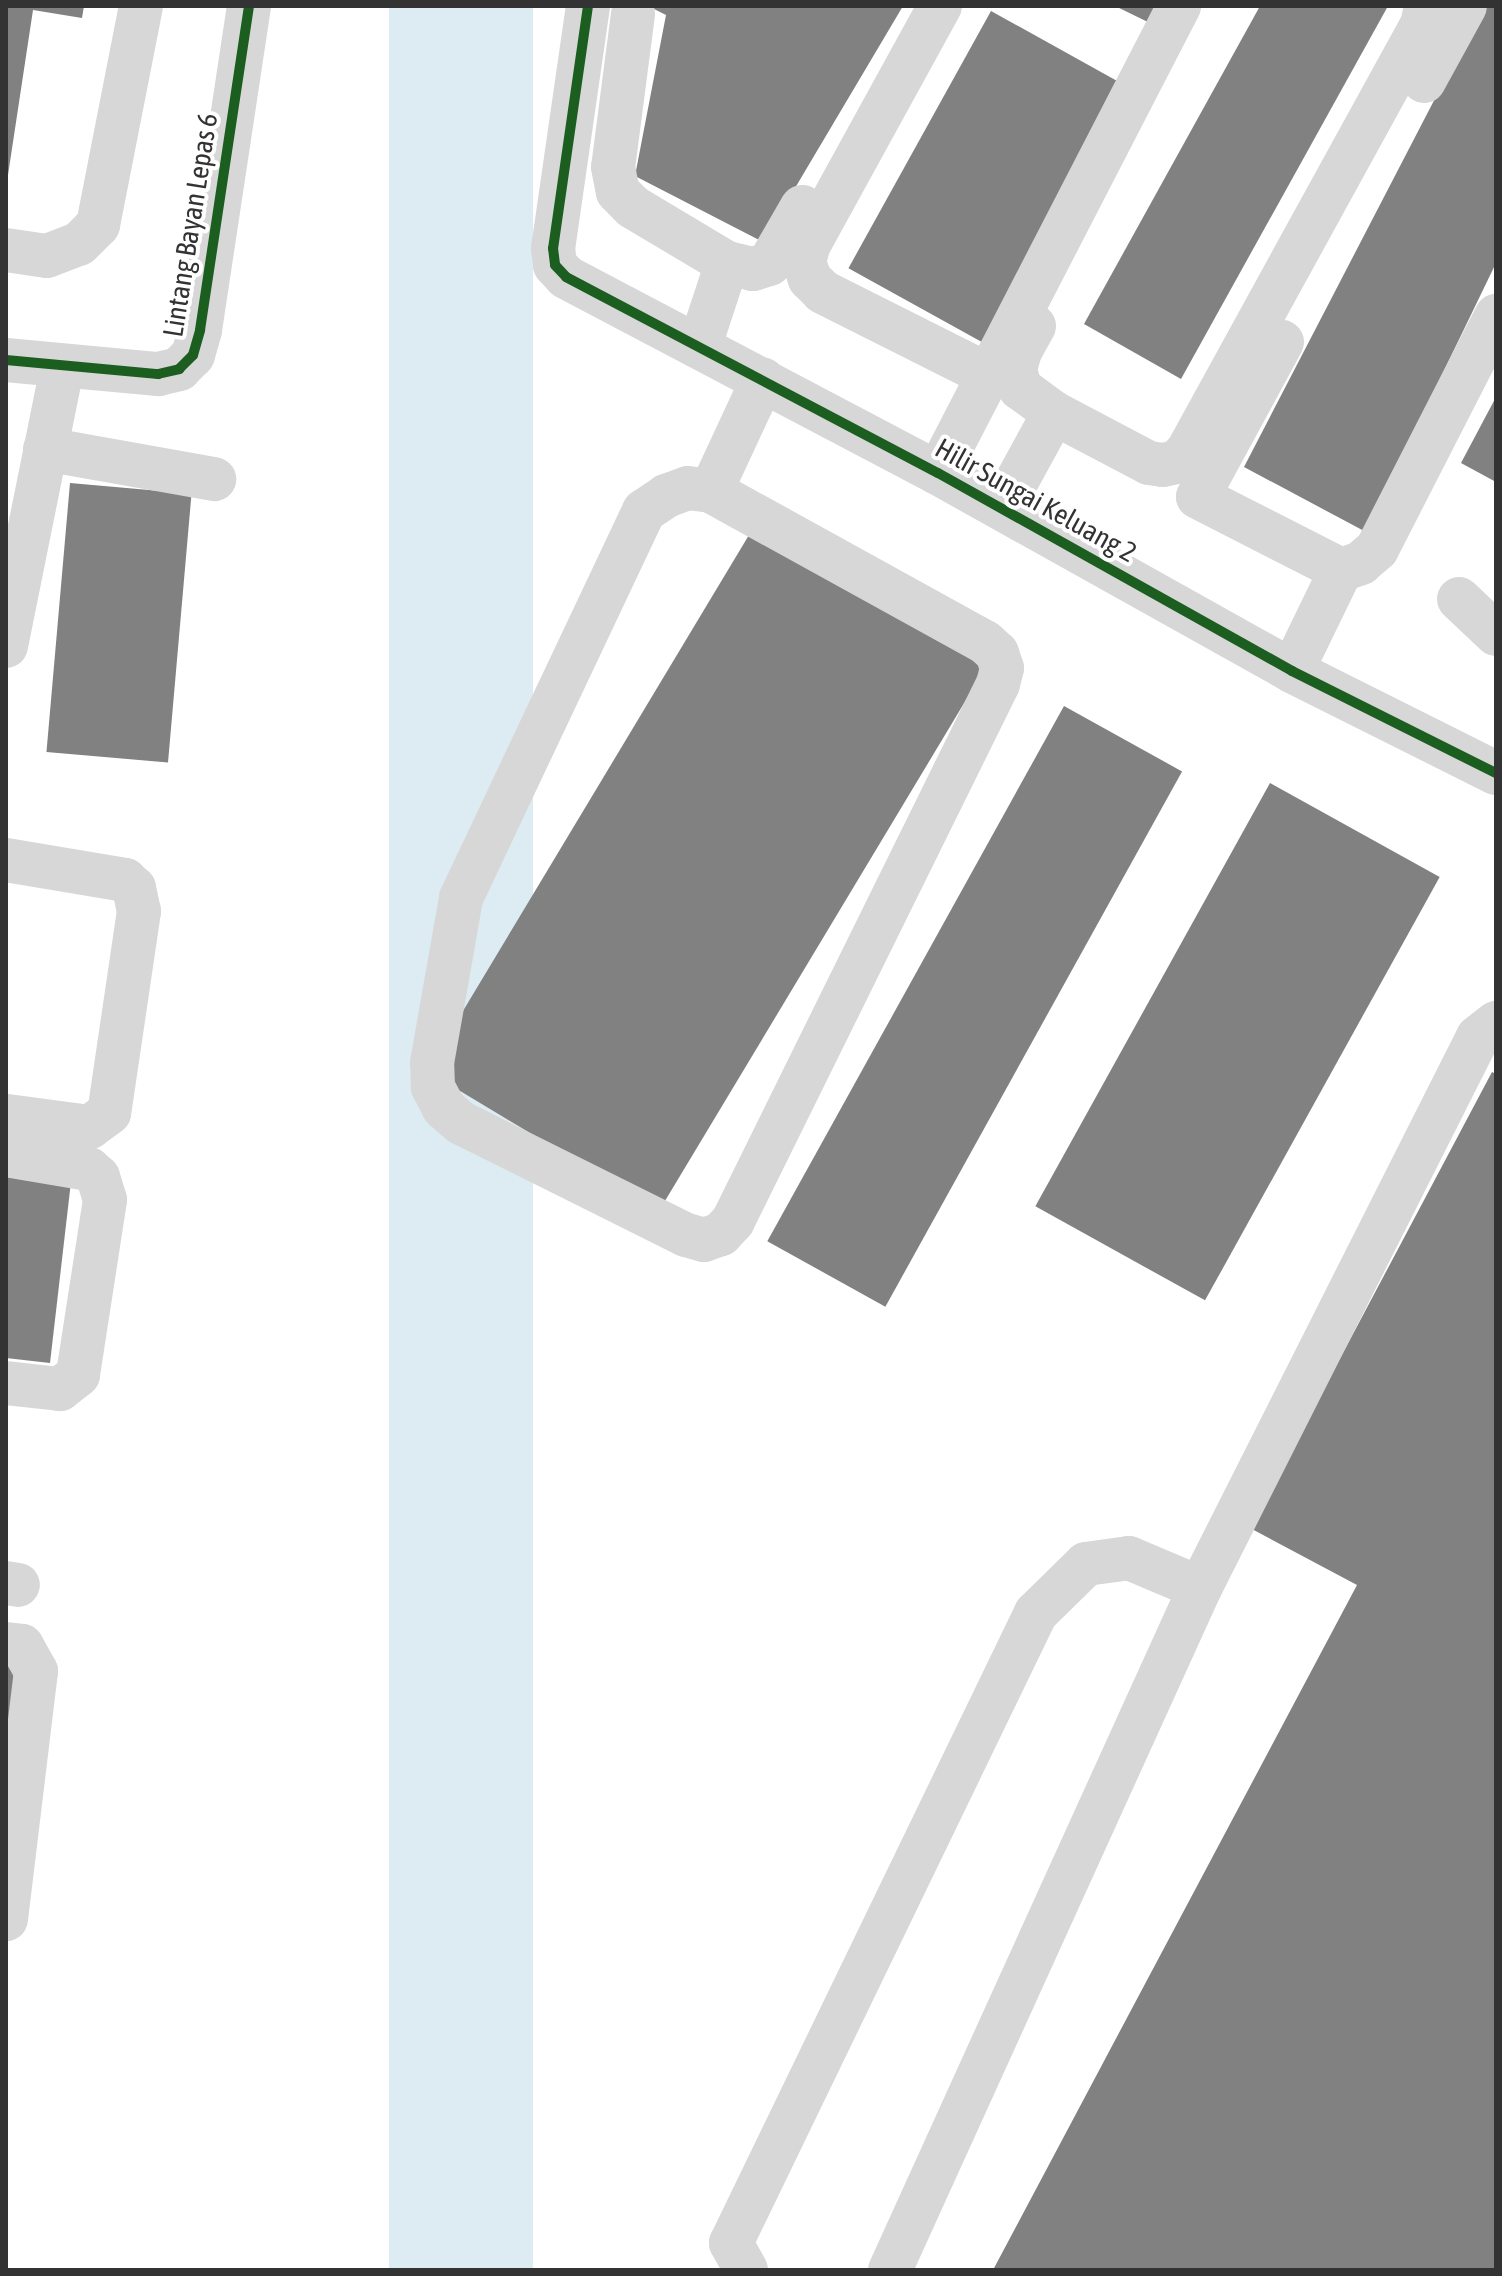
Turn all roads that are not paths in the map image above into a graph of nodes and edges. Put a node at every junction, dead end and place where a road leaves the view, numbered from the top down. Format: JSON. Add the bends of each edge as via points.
{"nodes":[{"id":1,"x":141,"y":6,"type":"edge"},
{"id":2,"x":249,"y":6,"type":"edge"},
{"id":3,"x":588,"y":6,"type":"edge"},
{"id":4,"x":940,"y":6,"type":"edge"},
{"id":5,"x":1179,"y":6,"type":"edge"},
{"id":6,"x":1210,"y":6,"type":"edge"},
{"id":7,"x":1426,"y":6,"type":"edge"},
{"id":8,"x":1465,"y":6,"type":"edge"},
{"id":9,"x":633,"y":14,"type":"dead end"},
{"id":10,"x":882,"y":58,"type":"dead end"},
{"id":11,"x":6,"y":250,"type":"edge"},
{"id":12,"x":727,"y":263,"type":"junction"},
{"id":13,"x":1496,"y":316,"type":"edge"},
{"id":14,"x":700,"y":345,"type":"junction"},
{"id":15,"x":6,"y":360,"type":"edge"},
{"id":16,"x":62,"y":368,"type":"junction"},
{"id":17,"x":986,"y":374,"type":"junction"},
{"id":18,"x":763,"y":379,"type":"junction"},
{"id":19,"x":1054,"y":413,"type":"junction"},
{"id":20,"x":45,"y":449,"type":"junction"},
{"id":21,"x":938,"y":473,"type":"junction"},
{"id":22,"x":214,"y":479,"type":"dead end"},
{"id":23,"x":711,"y":491,"type":"junction"},
{"id":24,"x":1002,"y":508,"type":"junction"},
{"id":25,"x":1341,"y":570,"type":"junction"},
{"id":26,"x":1459,"y":599,"type":"dead end"},
{"id":27,"x":1496,"y":634,"type":"edge"},
{"id":28,"x":6,"y":646,"type":"edge"},
{"id":29,"x":1292,"y":671,"type":"junction"},
{"id":30,"x":1496,"y":773,"type":"edge"},
{"id":31,"x":6,"y":860,"type":"edge"},
{"id":32,"x":1496,"y":1023,"type":"edge"},
{"id":33,"x":6,"y":1116,"type":"edge"},
{"id":34,"x":6,"y":1155,"type":"edge"},
{"id":35,"x":6,"y":1383,"type":"edge"},
{"id":36,"x":1200,"y":1588,"type":"junction"},
{"id":37,"x":6,"y":1644,"type":"edge"},
{"id":38,"x":6,"y":1919,"type":"edge"},
{"id":39,"x":746,"y":2270,"type":"edge"},
{"id":40,"x":890,"y":2270,"type":"edge"}],
"edges":[{"from":1,"to":11,"type":"street","via":[[98,225],[79,244],[47,256]]},
{"from":2,"to":16,"type":"street","name":"Lintang Bayan Lepas 6","via":[[193,355],[179,369],[158,374]]},
{"from":3,"to":14,"type":"street","name":"Hilir Sungai Keluang 2","via":[[555,232],[555,265],[578,285]]},
{"from":4,"to":17,"type":"street","via":[[809,244],[804,262],[810,279],[823,292]]},
{"from":5,"to":17,"type":"street"},
{"from":6,"to":19,"type":"street","via":[[1020,351],[1015,370],[1020,388]]},
{"from":7,"to":19,"type":"street","via":[[1422,25],[1187,452],[1177,462],[1149,463]]},
{"from":8,"to":25,"type":"street","via":[[1198,497]]},
{"from":9,"to":12,"type":"street","via":[[613,167],[618,192],[633,207]]},
{"from":10,"to":12,"type":"street","via":[[779,251],[769,264],[753,269]]},
{"from":12,"to":14,"type":"street"},
{"from":13,"to":25,"type":"street","via":[[1377,549],[1361,563]]},
{"from":14,"to":18,"type":"street","name":"Hilir Sungai Keluang 2"},
{"from":15,"to":16,"type":"street","name":"Lintang Bayan Lepas 6"},
{"from":16,"to":20,"type":"street"},
{"from":17,"to":21,"type":"street"},
{"from":18,"to":21,"type":"street","name":"Hilir Sungai Keluang 2"},
{"from":18,"to":23,"type":"street"},
{"from":19,"to":24,"type":"street"},
{"from":20,"to":22,"type":"street"},
{"from":20,"to":28,"type":"street"},
{"from":21,"to":24,"type":"street","name":"Hilir Sungai Keluang 2"},
{"from":23,"to":23,"type":"street","via":[[985,642],[997,653],[1002,668],[733,1221],[721,1234],[704,1240],[461,1123],[444,1108],[433,1087],[432,1063],[461,898],[644,511],[688,488]]},
{"from":24,"to":29,"type":"street","name":"Hilir Sungai Keluang 2"},
{"from":25,"to":29,"type":"street"},
{"from":26,"to":27,"type":"street"},
{"from":29,"to":30,"type":"street","name":"Hilir Sungai Keluang 2"},
{"from":31,"to":33,"type":"street","via":[[125,880],[134,888],[139,911],[109,1113],[90,1127]]},
{"from":32,"to":36,"type":"street","via":[[1478,1037]]},
{"from":34,"to":35,"type":"street","via":[[89,1169],[98,1177],[105,1200],[78,1375],[60,1389]]},
{"from":36,"to":39,"type":"street","via":[[1129,1558],[1086,1564],[1036,1613],[731,2243]]},
{"from":36,"to":40,"type":"street"},
{"from":37,"to":38,"type":"street","via":[[22,1646],[36,1671]]}]}
